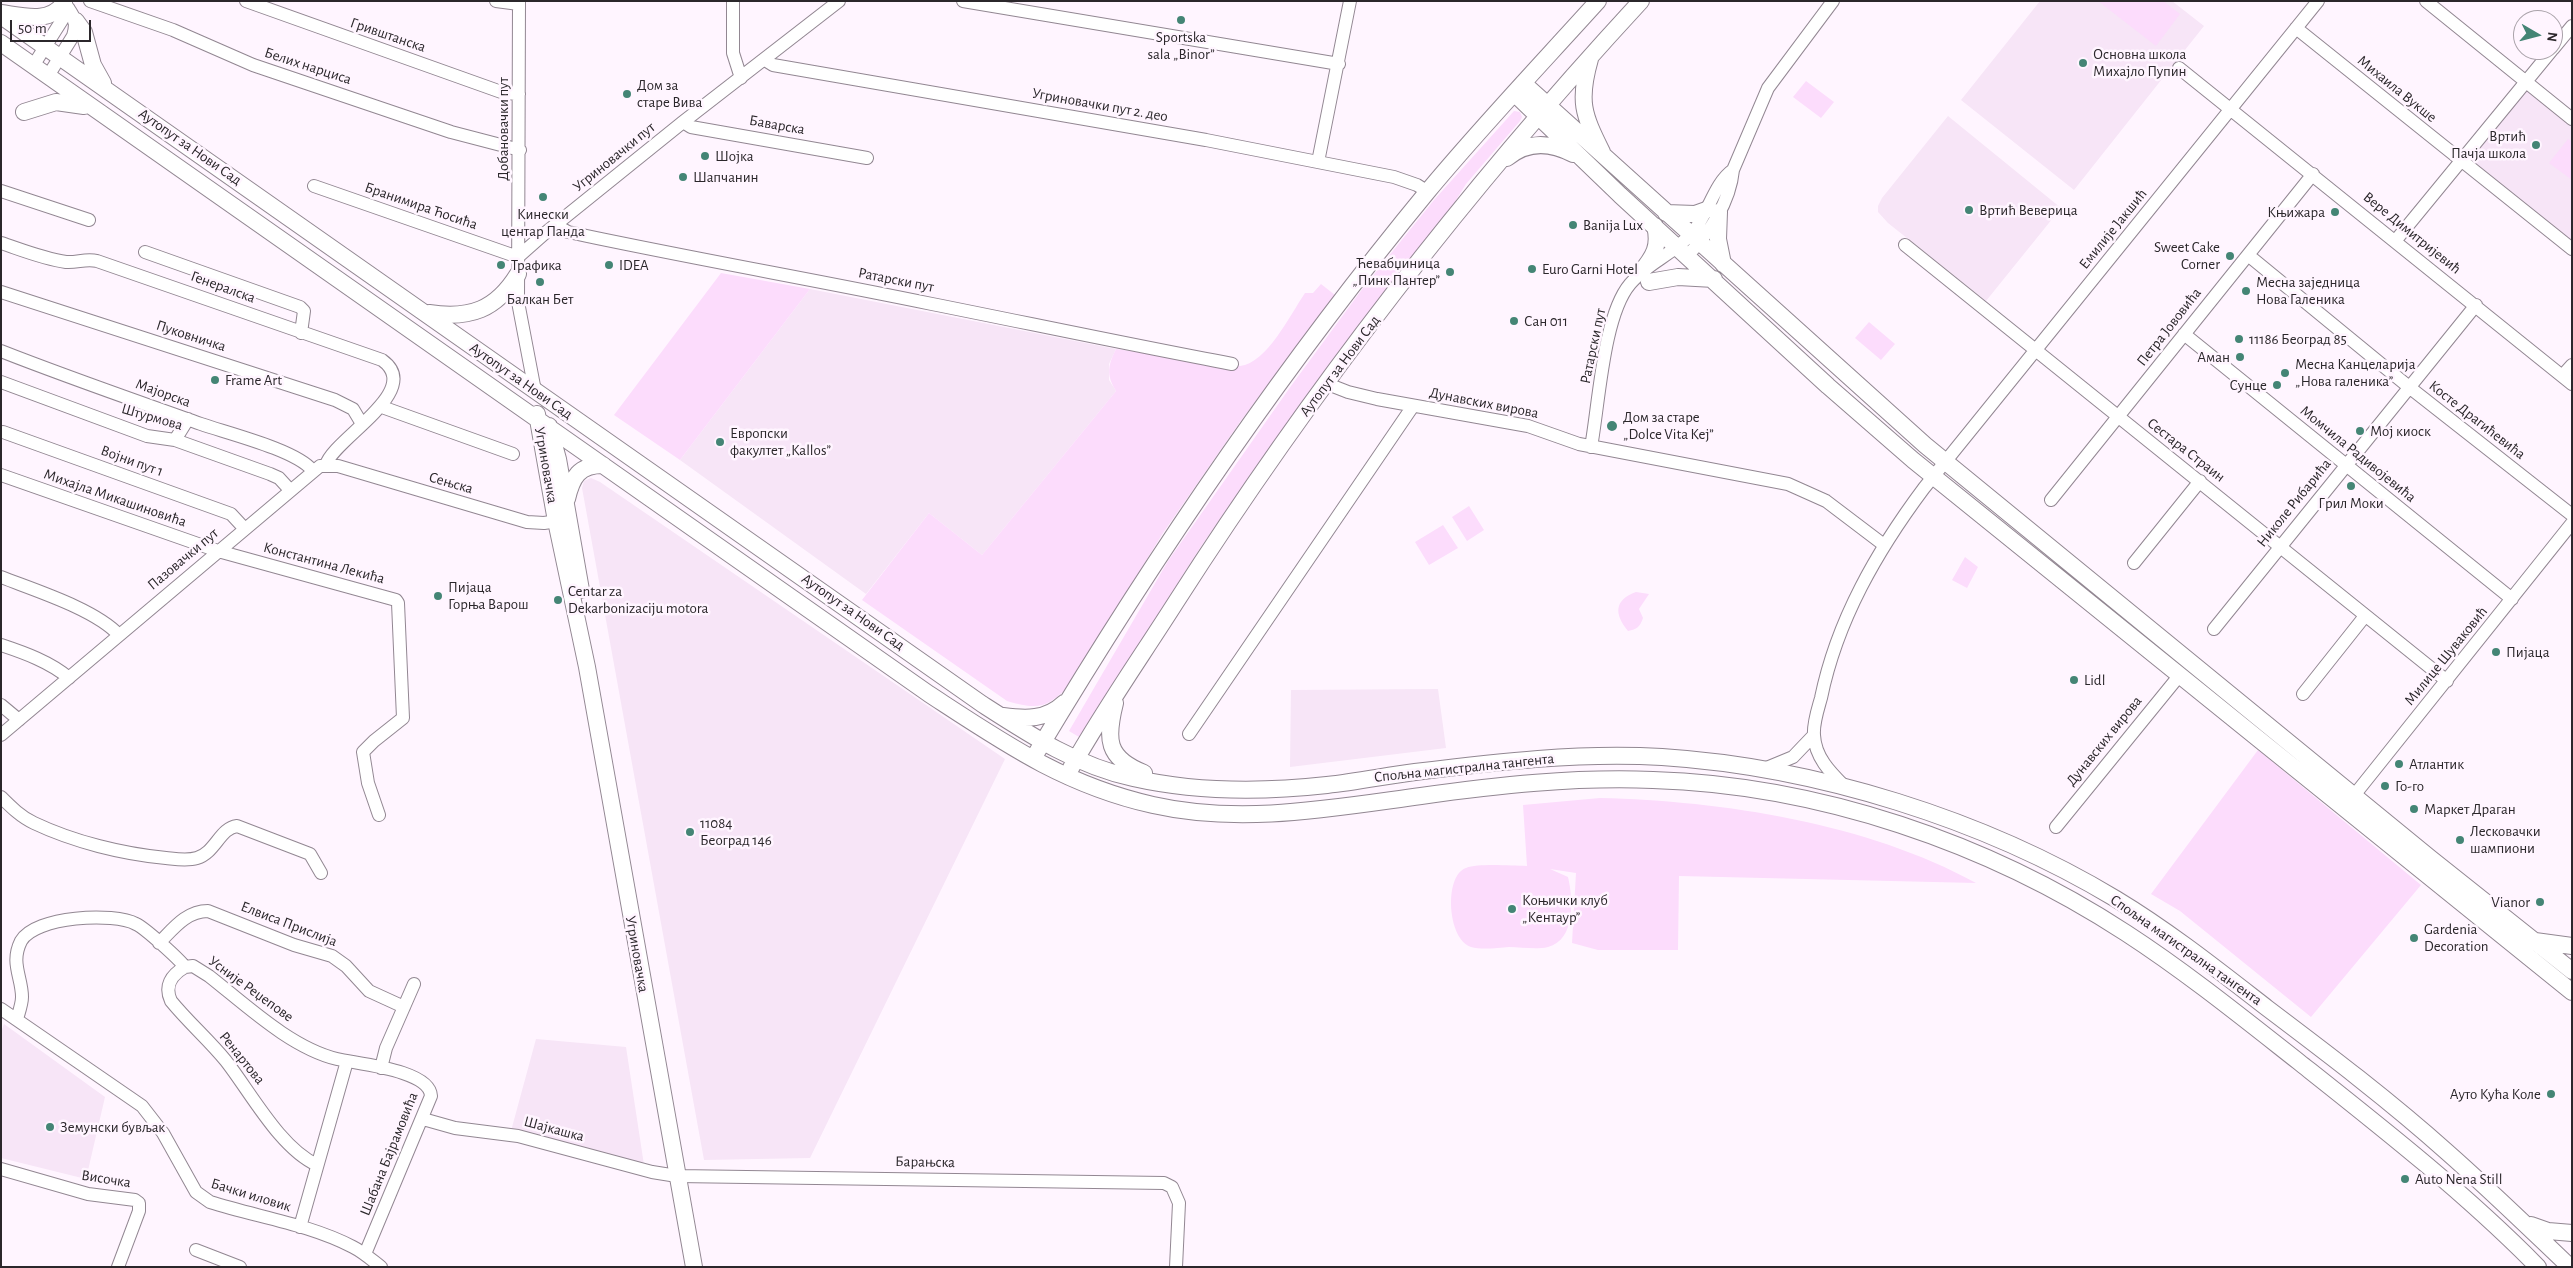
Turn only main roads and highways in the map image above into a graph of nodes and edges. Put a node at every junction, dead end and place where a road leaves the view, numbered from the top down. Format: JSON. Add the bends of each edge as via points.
{"nodes":[{"id":1,"x":1598,"y":1,"type":"edge"},
{"id":2,"x":1641,"y":1,"type":"edge"},
{"id":3,"x":67,"y":7,"type":"edge"},
{"id":4,"x":1,"y":14,"type":"edge"},
{"id":5,"x":1,"y":44,"type":"edge"},
{"id":6,"x":1592,"y":55,"type":"junction"},
{"id":7,"x":106,"y":87,"type":"junction"},
{"id":8,"x":1518,"y":88,"type":"junction"},
{"id":9,"x":93,"y":108,"type":"junction"},
{"id":10,"x":1543,"y":110,"type":"junction"},
{"id":11,"x":24,"y":112,"type":"dead end"},
{"id":12,"x":1583,"y":160,"type":"junction"},
{"id":13,"x":1606,"y":160,"type":"junction"},
{"id":14,"x":1490,"y":172,"type":"junction"},
{"id":15,"x":1666,"y":213,"type":"junction"},
{"id":16,"x":1655,"y":226,"type":"junction"},
{"id":17,"x":1723,"y":264,"type":"junction"},
{"id":18,"x":518,"y":274,"type":"road end"},
{"id":19,"x":1714,"y":279,"type":"junction"},
{"id":20,"x":428,"y":313,"type":"junction"},
{"id":21,"x":535,"y":391,"type":"junction"},
{"id":22,"x":544,"y":424,"type":"junction"},
{"id":23,"x":603,"y":465,"type":"junction"},
{"id":24,"x":566,"y":501,"type":"junction"},
{"id":25,"x":562,"y":520,"type":"junction"},
{"id":26,"x":1118,"y":691,"type":"junction"},
{"id":27,"x":1074,"y":694,"type":"junction"},
{"id":28,"x":1001,"y":716,"type":"junction"},
{"id":29,"x":1043,"y":743,"type":"junction"},
{"id":30,"x":1076,"y":759,"type":"junction"},
{"id":31,"x":1032,"y":761,"type":"junction"},
{"id":32,"x":1066,"y":777,"type":"junction"},
{"id":33,"x":1175,"y":784,"type":"junction"},
{"id":34,"x":2532,"y":940,"type":"junction"},
{"id":35,"x":2572,"y":946,"type":"edge"},
{"id":36,"x":2570,"y":983,"type":"edge"},
{"id":37,"x":2312,"y":1042,"type":"junction"},
{"id":38,"x":2297,"y":1061,"type":"junction"},
{"id":39,"x":2521,"y":1220,"type":"junction"},
{"id":40,"x":2572,"y":1232,"type":"edge"},
{"id":41,"x":2505,"y":1235,"type":"junction"},
{"id":42,"x":2566,"y":1262,"type":"edge"},
{"id":43,"x":694,"y":1267,"type":"edge"},
{"id":44,"x":2520,"y":1267,"type":"edge"},
{"id":45,"x":2538,"y":1267,"type":"edge"}],
"edges":[{"from":1,"to":8,"type":"main road"},
{"from":2,"to":6,"type":"main road","name":"Аутопут за Нови Сад"},
{"from":3,"to":4,"type":"main road","via":[[45,16]]},
{"from":3,"to":7,"type":"main road","via":[[84,32],[93,65]]},
{"from":4,"to":7,"type":"main road","name":"Аутопут за Нови Сад"},
{"from":5,"to":9,"type":"main road","name":"Аутопут за Нови Сад"},
{"from":6,"to":10,"type":"main road","name":"Аутопут за Нови Сад"},
{"from":6,"to":13,"type":"main road","via":[[1582,103],[1588,124]]},
{"from":7,"to":20,"type":"main road","name":"Аутопут за Нови Сад"},
{"from":8,"to":10,"type":"main road"},
{"from":8,"to":27,"type":"main road","via":[[1428,192],[1269,396],[1178,530]]},
{"from":9,"to":11,"type":"main road","via":[[66,101]]},
{"from":9,"to":22,"type":"main road","name":"Аутопут за Нови Сад"},
{"from":10,"to":12,"type":"main road"},
{"from":10,"to":13,"type":"main road"},
{"from":10,"to":14,"type":"main road","name":"Аутопут за Нови Сад"},
{"from":12,"to":14,"type":"main road","via":[[1565,150],[1539,144],[1512,154]]},
{"from":12,"to":16,"type":"main road"},
{"from":13,"to":15,"type":"main road"},
{"from":14,"to":26,"type":"main road","name":"Аутопут за Нови Сад","via":[[1326,383],[1248,493]]},
{"from":15,"to":17,"type":"main road"},
{"from":15,"to":17,"type":"main road","via":[[1695,214],[1714,210]]},
{"from":16,"to":19,"type":"main road"},
{"from":16,"to":19,"type":"main road","via":[[1657,248],[1645,277]]},
{"from":17,"to":34,"type":"main road","via":[[1946,462]]},
{"from":18,"to":20,"type":"main road","via":[[496,300],[473,313],[451,316]]},
{"from":19,"to":36,"type":"main road","via":[[1828,386],[1933,477],[2344,808]]},
{"from":20,"to":21,"type":"main road","name":"Аутопут за Нови Сад"},
{"from":21,"to":22,"type":"main road","name":"Угриновачка"},
{"from":21,"to":28,"type":"main road","name":"Аутопут за Нови Сад"},
{"from":22,"to":23,"type":"main road","name":"Аутопут за Нови Сад"},
{"from":22,"to":24,"type":"main road","name":"Угриновачка"},
{"from":22,"to":25,"type":"main road","name":"Угриновачка"},
{"from":23,"to":24,"type":"main road","via":[[579,470]]},
{"from":23,"to":31,"type":"main road","name":"Аутопут за Нови Сад","via":[[921,689]]},
{"from":24,"to":25,"type":"main road","name":"Угриновачка"},
{"from":25,"to":43,"type":"main road","name":"Угриновачка","via":[[581,593],[582,641]]},
{"from":26,"to":30,"type":"main road","name":"Аутопут за Нови Сад"},
{"from":26,"to":33,"type":"main road","via":[[1109,731],[1114,752],[1131,768]]},
{"from":27,"to":28,"type":"main road","via":[[1060,707],[1040,717]]},
{"from":27,"to":29,"type":"main road"},
{"from":28,"to":29,"type":"main road","name":"Аутопут за Нови Сад"},
{"from":29,"to":30,"type":"main road","name":"Аутопут за Нови Сад"},
{"from":29,"to":31,"type":"main road"},
{"from":30,"to":32,"type":"main road","name":"Аутопут за Нови Сад"},
{"from":30,"to":33,"type":"main road","name":"Спољна магистрална тангента","via":[[1128,777]]},
{"from":31,"to":32,"type":"main road","name":"Аутопут за Нови Сад"},
{"from":32,"to":38,"type":"main road","name":"Спољна магистрална тангента","via":[[1152,805],[1179,811],[1231,815],[1280,813],[1532,782],[1595,778],[1694,783],[1805,800],[1861,814],[1957,846],[2062,895],[2150,950]]},
{"from":33,"to":37,"type":"main road","name":"Спољна магистрална тангента","via":[[1272,790],[1532,758],[1662,757],[1764,769],[1844,786],[1971,829],[2074,876],[2164,931]]},
{"from":34,"to":35,"type":"main road"},
{"from":34,"to":36,"type":"main road"},
{"from":37,"to":38,"type":"main road"},
{"from":37,"to":39,"type":"main road","name":"Спољна магистрална тангента","via":[[2444,1149]]},
{"from":38,"to":41,"type":"main road","name":"Спољна магистрална тангента","via":[[2402,1145]]},
{"from":39,"to":40,"type":"main road","via":[[2548,1231]]},
{"from":39,"to":42,"type":"main road","name":"Спољна магистрална тангента"},
{"from":41,"to":44,"type":"main road"},
{"from":41,"to":45,"type":"main road","name":"Спољна магистрална тангента"}]}
